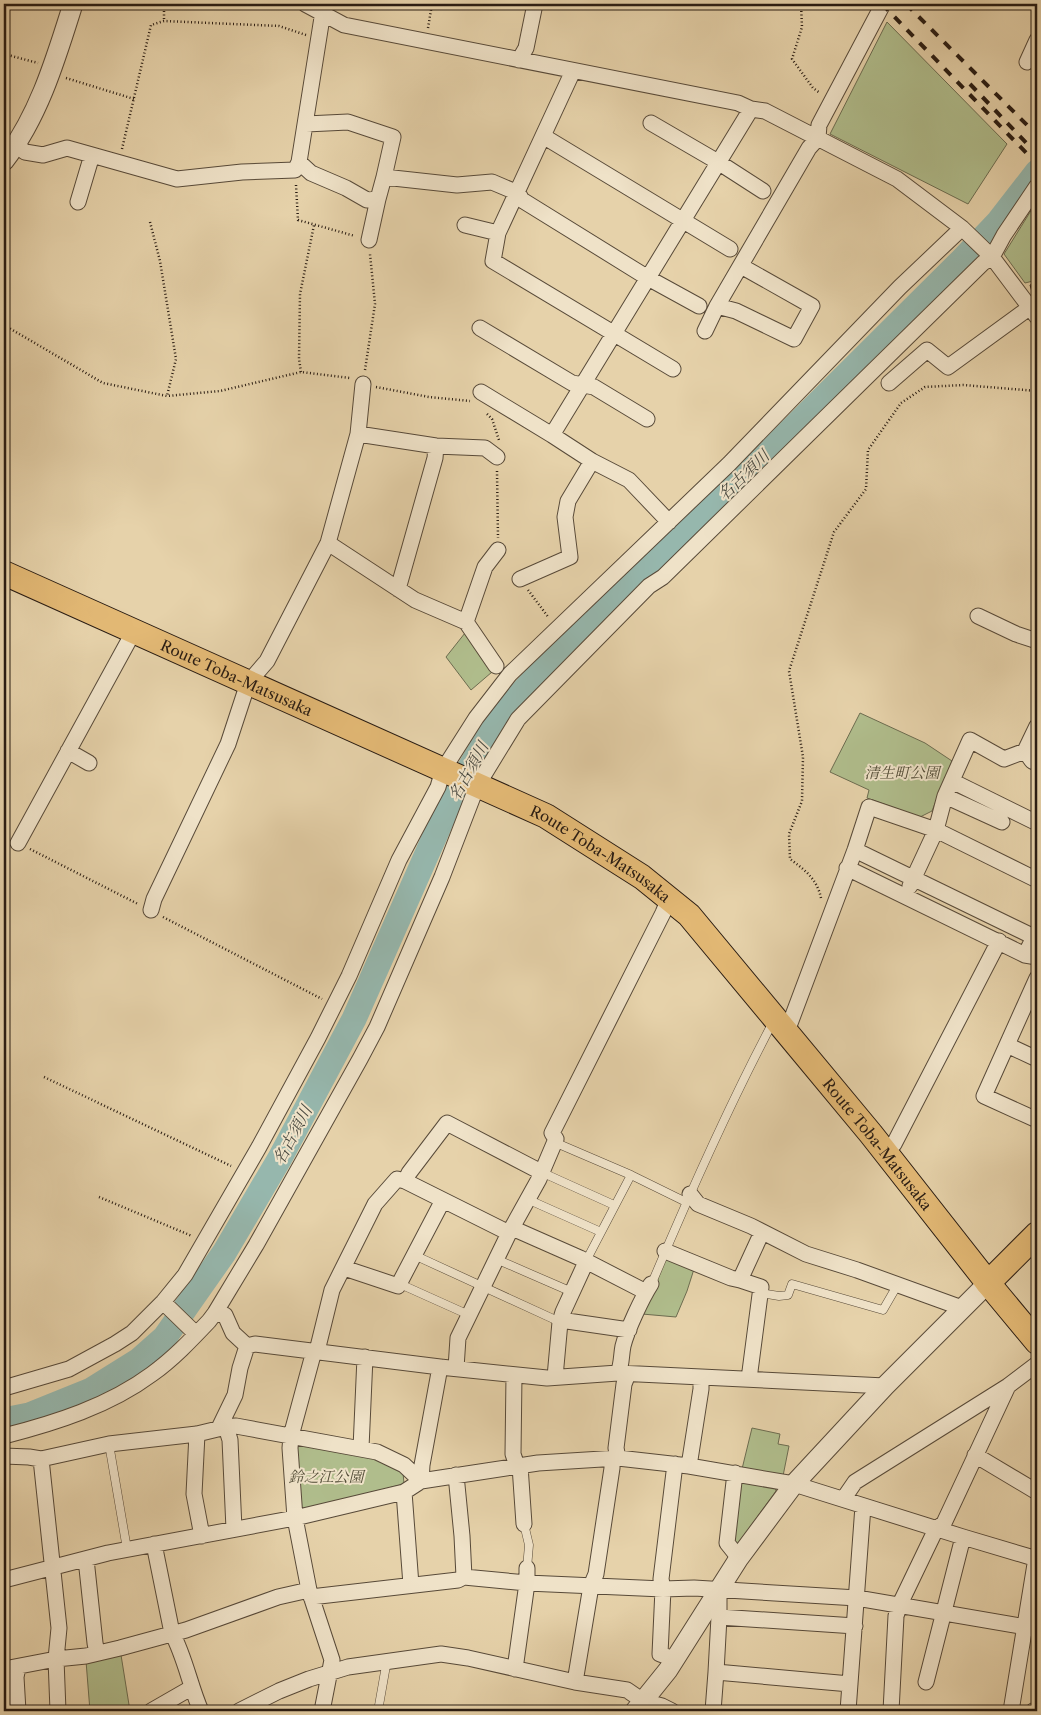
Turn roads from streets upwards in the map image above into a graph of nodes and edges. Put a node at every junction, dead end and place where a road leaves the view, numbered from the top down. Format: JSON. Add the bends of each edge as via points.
{"nodes":[{"id":1,"x":73,"y":4,"type":"edge"},
{"id":2,"x":305,"y":4,"type":"edge"},
{"id":3,"x":536,"y":4,"type":"edge"},
{"id":4,"x":882,"y":4,"type":"edge"},
{"id":5,"x":324,"y":9,"type":"edge"},
{"id":6,"x":1037,"y":40,"type":"edge"},
{"id":7,"x":519,"y":60,"type":"junction"},
{"id":8,"x":1026,"y":62,"type":"dead end"},
{"id":9,"x":573,"y":71,"type":"junction"},
{"id":10,"x":750,"y":110,"type":"junction"},
{"id":11,"x":650,"y":123,"type":"dead end"},
{"id":12,"x":306,"y":124,"type":"junction"},
{"id":13,"x":543,"y":136,"type":"junction"},
{"id":14,"x":818,"y":138,"type":"junction"},
{"id":15,"x":16,"y":145,"type":"junction"},
{"id":16,"x":92,"y":155,"type":"junction"},
{"id":17,"x":4,"y":161,"type":"edge"},
{"id":18,"x":718,"y":162,"type":"junction"},
{"id":19,"x":297,"y":166,"type":"junction"},
{"id":20,"x":384,"y":177,"type":"junction"},
{"id":21,"x":1037,"y":186,"type":"edge"},
{"id":22,"x":763,"y":191,"type":"dead end"},
{"id":23,"x":518,"y":193,"type":"junction"},
{"id":24,"x":378,"y":199,"type":"junction"},
{"id":25,"x":78,"y":202,"type":"dead end"},
{"id":26,"x":683,"y":221,"type":"junction"},
{"id":27,"x":465,"y":225,"type":"dead end"},
{"id":28,"x":962,"y":228,"type":"junction"},
{"id":29,"x":498,"y":233,"type":"junction"},
{"id":30,"x":368,"y":240,"type":"road end"},
{"id":31,"x":730,"y":249,"type":"dead end"},
{"id":32,"x":992,"y":257,"type":"junction"},
{"id":33,"x":741,"y":266,"type":"junction"},
{"id":34,"x":648,"y":278,"type":"junction"},
{"id":35,"x":698,"y":306,"type":"dead end"},
{"id":36,"x":717,"y":306,"type":"junction"},
{"id":37,"x":1033,"y":313,"type":"edge"},
{"id":38,"x":480,"y":328,"type":"dead end"},
{"id":39,"x":705,"y":331,"type":"dead end"},
{"id":40,"x":614,"y":334,"type":"junction"},
{"id":41,"x":673,"y":369,"type":"dead end"},
{"id":42,"x":889,"y":383,"type":"dead end"},
{"id":43,"x":363,"y":384,"type":"road end"},
{"id":44,"x":583,"y":385,"type":"junction"},
{"id":45,"x":479,"y":397,"type":"road end"},
{"id":46,"x":647,"y":419,"type":"dead end"},
{"id":47,"x":358,"y":434,"type":"junction"},
{"id":48,"x":552,"y":434,"type":"junction"},
{"id":49,"x":436,"y":446,"type":"junction"},
{"id":50,"x":497,"y":456,"type":"road end"},
{"id":51,"x":592,"y":461,"type":"junction"},
{"id":52,"x":669,"y":522,"type":"junction"},
{"id":53,"x":328,"y":543,"type":"junction"},
{"id":54,"x":498,"y":550,"type":"road end"},
{"id":55,"x":4,"y":573,"type":"edge"},
{"id":56,"x":520,"y":580,"type":"road end"},
{"id":57,"x":398,"y":589,"type":"junction"},
{"id":58,"x":978,"y":616,"type":"dead end"},
{"id":59,"x":466,"y":622,"type":"junction"},
{"id":60,"x":134,"y":632,"type":"junction"},
{"id":61,"x":1037,"y":641,"type":"edge"},
{"id":62,"x":496,"y":666,"type":"dead end"},
{"id":63,"x":248,"y":683,"type":"junction"},
{"id":64,"x":1037,"y":726,"type":"edge"},
{"id":65,"x":68,"y":751,"type":"junction"},
{"id":66,"x":1025,"y":751,"type":"junction"},
{"id":67,"x":89,"y":763,"type":"dead end"},
{"id":68,"x":1037,"y":763,"type":"edge"},
{"id":69,"x":444,"y":770,"type":"junction"},
{"id":70,"x":952,"y":781,"type":"junction"},
{"id":71,"x":477,"y":786,"type":"junction"},
{"id":72,"x":946,"y":796,"type":"junction"},
{"id":73,"x":1002,"y":822,"type":"dead end"},
{"id":74,"x":1037,"y":823,"type":"edge"},
{"id":75,"x":936,"y":830,"type":"junction"},
{"id":76,"x":18,"y":843,"type":"road end"},
{"id":77,"x":855,"y":850,"type":"junction"},
{"id":78,"x":847,"y":868,"type":"junction"},
{"id":79,"x":912,"y":878,"type":"junction"},
{"id":80,"x":1037,"y":880,"type":"edge"},
{"id":81,"x":906,"y":897,"type":"junction"},
{"id":82,"x":669,"y":898,"type":"junction"},
{"id":83,"x":151,"y":910,"type":"road end"},
{"id":84,"x":1036,"y":934,"type":"edge"},
{"id":85,"x":999,"y":941,"type":"junction"},
{"id":86,"x":1031,"y":956,"type":"edge"},
{"id":87,"x":1037,"y":978,"type":"edge"},
{"id":88,"x":1033,"y":996,"type":"edge"},
{"id":89,"x":780,"y":1026,"type":"junction"},
{"id":90,"x":1007,"y":1045,"type":"junction"},
{"id":91,"x":1037,"y":1059,"type":"edge"},
{"id":92,"x":1037,"y":1120,"type":"edge"},
{"id":93,"x":884,"y":1150,"type":"junction"},
{"id":94,"x":541,"y":1172,"type":"junction"},
{"id":95,"x":405,"y":1181,"type":"junction"},
{"id":96,"x":688,"y":1198,"type":"road end"},
{"id":97,"x":443,"y":1200,"type":"junction"},
{"id":98,"x":511,"y":1230,"type":"junction"},
{"id":99,"x":762,"y":1232,"type":"junction"},
{"id":100,"x":1037,"y":1234,"type":"edge"},
{"id":101,"x":665,"y":1251,"type":"road end"},
{"id":102,"x":586,"y":1262,"type":"junction"},
{"id":103,"x":344,"y":1268,"type":"junction"},
{"id":104,"x":740,"y":1280,"type":"junction"},
{"id":105,"x":988,"y":1283,"type":"junction"},
{"id":106,"x":163,"y":1302,"type":"junction"},
{"id":107,"x":962,"y":1308,"type":"junction"},
{"id":108,"x":215,"y":1313,"type":"junction"},
{"id":109,"x":560,"y":1322,"type":"junction"},
{"id":110,"x":629,"y":1330,"type":"junction"},
{"id":111,"x":196,"y":1334,"type":"junction"},
{"id":112,"x":1037,"y":1342,"type":"edge"},
{"id":113,"x":247,"y":1346,"type":"junction"},
{"id":114,"x":315,"y":1351,"type":"junction"},
{"id":115,"x":365,"y":1357,"type":"junction"},
{"id":116,"x":1037,"y":1364,"type":"edge"},
{"id":117,"x":440,"y":1367,"type":"junction"},
{"id":118,"x":456,"y":1368,"type":"junction"},
{"id":119,"x":623,"y":1374,"type":"junction"},
{"id":120,"x":514,"y":1375,"type":"junction"},
{"id":121,"x":555,"y":1377,"type":"junction"},
{"id":122,"x":701,"y":1377,"type":"junction"},
{"id":123,"x":749,"y":1379,"type":"junction"},
{"id":124,"x":885,"y":1386,"type":"junction"},
{"id":125,"x":1008,"y":1386,"type":"junction"},
{"id":126,"x":4,"y":1388,"type":"edge"},
{"id":127,"x":223,"y":1428,"type":"junction"},
{"id":128,"x":197,"y":1434,"type":"junction"},
{"id":129,"x":4,"y":1436,"type":"edge"},
{"id":130,"x":291,"y":1436,"type":"junction"},
{"id":131,"x":361,"y":1448,"type":"junction"},
{"id":132,"x":5,"y":1455,"type":"edge"},
{"id":133,"x":975,"y":1455,"type":"junction"},
{"id":134,"x":615,"y":1458,"type":"junction"},
{"id":135,"x":42,"y":1459,"type":"junction"},
{"id":136,"x":682,"y":1465,"type":"junction"},
{"id":137,"x":518,"y":1466,"type":"junction"},
{"id":138,"x":735,"y":1473,"type":"junction"},
{"id":139,"x":456,"y":1475,"type":"junction"},
{"id":140,"x":421,"y":1482,"type":"junction"},
{"id":141,"x":794,"y":1484,"type":"junction"},
{"id":142,"x":404,"y":1492,"type":"junction"},
{"id":143,"x":1037,"y":1492,"type":"edge"},
{"id":144,"x":844,"y":1498,"type":"junction"},
{"id":145,"x":863,"y":1506,"type":"junction"},
{"id":146,"x":295,"y":1518,"type":"junction"},
{"id":147,"x":524,"y":1524,"type":"road end"},
{"id":148,"x":936,"y":1529,"type":"junction"},
{"id":149,"x":234,"y":1530,"type":"junction"},
{"id":150,"x":202,"y":1536,"type":"junction"},
{"id":151,"x":963,"y":1537,"type":"junction"},
{"id":152,"x":154,"y":1544,"type":"junction"},
{"id":153,"x":739,"y":1558,"type":"junction"},
{"id":154,"x":1037,"y":1558,"type":"edge"},
{"id":155,"x":86,"y":1559,"type":"junction"},
{"id":156,"x":52,"y":1568,"type":"junction"},
{"id":157,"x":527,"y":1576,"type":"junction"},
{"id":158,"x":464,"y":1577,"type":"junction"},
{"id":159,"x":4,"y":1580,"type":"edge"},
{"id":160,"x":411,"y":1585,"type":"junction"},
{"id":161,"x":591,"y":1586,"type":"junction"},
{"id":162,"x":664,"y":1589,"type":"junction"},
{"id":163,"x":719,"y":1589,"type":"junction"},
{"id":164,"x":310,"y":1594,"type":"junction"},
{"id":165,"x":857,"y":1598,"type":"junction"},
{"id":166,"x":900,"y":1604,"type":"junction"},
{"id":167,"x":944,"y":1612,"type":"junction"},
{"id":168,"x":719,"y":1617,"type":"junction"},
{"id":169,"x":855,"y":1626,"type":"junction"},
{"id":170,"x":1031,"y":1627,"type":"edge"},
{"id":171,"x":172,"y":1633,"type":"junction"},
{"id":172,"x":98,"y":1653,"type":"junction"},
{"id":173,"x":56,"y":1659,"type":"junction"},
{"id":174,"x":674,"y":1659,"type":"junction"},
{"id":175,"x":11,"y":1668,"type":"edge"},
{"id":176,"x":515,"y":1668,"type":"junction"},
{"id":177,"x":716,"y":1672,"type":"junction"},
{"id":178,"x":330,"y":1673,"type":"junction"},
{"id":179,"x":575,"y":1682,"type":"junction"},
{"id":180,"x":926,"y":1682,"type":"dead end"},
{"id":181,"x":850,"y":1684,"type":"junction"},
{"id":182,"x":191,"y":1688,"type":"junction"},
{"id":183,"x":639,"y":1706,"type":"edge"},
{"id":184,"x":1037,"y":1709,"type":"edge"},
{"id":185,"x":244,"y":1710,"type":"edge"},
{"id":186,"x":18,"y":1711,"type":"edge"},
{"id":187,"x":58,"y":1711,"type":"edge"},
{"id":188,"x":152,"y":1711,"type":"edge"},
{"id":189,"x":201,"y":1711,"type":"edge"},
{"id":190,"x":322,"y":1711,"type":"edge"},
{"id":191,"x":672,"y":1711,"type":"edge"},
{"id":192,"x":713,"y":1711,"type":"edge"},
{"id":193,"x":848,"y":1711,"type":"edge"},
{"id":194,"x":891,"y":1711,"type":"edge"},
{"id":195,"x":1011,"y":1711,"type":"edge"},
{"id":196,"x":1033,"y":1711,"type":"edge"}],
"edges":[{"from":1,"to":15,"type":"street","via":[[53,68]]},
{"from":2,"to":5,"type":"street"},
{"from":3,"to":7,"type":"street","via":[[526,48]]},
{"from":4,"to":14,"type":"street","via":[[819,125]]},
{"from":5,"to":7,"type":"street","via":[[344,25]]},
{"from":5,"to":12,"type":"street"},
{"from":6,"to":8,"type":"street"},
{"from":7,"to":9,"type":"street"},
{"from":9,"to":10,"type":"street","via":[[738,104]]},
{"from":9,"to":13,"type":"street"},
{"from":10,"to":14,"type":"street","via":[[765,111]]},
{"from":10,"to":18,"type":"street"},
{"from":11,"to":18,"type":"street"},
{"from":12,"to":19,"type":"street"},
{"from":12,"to":20,"type":"street","via":[[348,122],[393,137]]},
{"from":13,"to":23,"type":"street"},
{"from":13,"to":26,"type":"street"},
{"from":14,"to":28,"type":"street","via":[[897,179]]},
{"from":14,"to":33,"type":"street","via":[[809,148]]},
{"from":15,"to":16,"type":"street","via":[[25,152],[43,155],[67,148]]},
{"from":15,"to":17,"type":"street"},
{"from":16,"to":19,"type":"street","via":[[177,179]]},
{"from":16,"to":25,"type":"street"},
{"from":18,"to":22,"type":"street"},
{"from":18,"to":26,"type":"street"},
{"from":19,"to":24,"type":"street","via":[[367,200]]},
{"from":20,"to":23,"type":"street","via":[[458,185],[492,182]]},
{"from":20,"to":24,"type":"street"},
{"from":21,"to":32,"type":"street"},
{"from":23,"to":29,"type":"street"},
{"from":23,"to":34,"type":"street","via":[[522,200]]},
{"from":24,"to":30,"type":"street"},
{"from":26,"to":31,"type":"street"},
{"from":26,"to":34,"type":"street"},
{"from":27,"to":29,"type":"street"},
{"from":28,"to":32,"type":"street"},
{"from":28,"to":52,"type":"street"},
{"from":29,"to":40,"type":"street","via":[[493,261]]},
{"from":32,"to":37,"type":"street"},
{"from":32,"to":71,"type":"street","via":[[663,577],[649,586],[518,718]]},
{"from":33,"to":36,"type":"street"},
{"from":33,"to":36,"type":"street","via":[[812,306],[794,339]]},
{"from":34,"to":35,"type":"street"},
{"from":34,"to":40,"type":"street"},
{"from":36,"to":39,"type":"street"},
{"from":37,"to":42,"type":"street","via":[[948,367],[928,350]]},
{"from":38,"to":44,"type":"street","via":[[572,383]]},
{"from":40,"to":41,"type":"street"},
{"from":40,"to":44,"type":"street"},
{"from":43,"to":47,"type":"street"},
{"from":44,"to":46,"type":"street","via":[[594,387]]},
{"from":44,"to":48,"type":"street"},
{"from":45,"to":48,"type":"street"},
{"from":47,"to":49,"type":"street"},
{"from":47,"to":53,"type":"street"},
{"from":48,"to":51,"type":"street"},
{"from":49,"to":50,"type":"street","via":[[485,448]]},
{"from":49,"to":57,"type":"street"},
{"from":51,"to":52,"type":"street","via":[[629,480]]},
{"from":51,"to":56,"type":"street","via":[[568,500],[565,517],[570,557]]},
{"from":52,"to":69,"type":"street","via":[[510,674],[476,718]]},
{"from":53,"to":57,"type":"street"},
{"from":53,"to":63,"type":"street","via":[[267,661]]},
{"from":54,"to":59,"type":"street","via":[[485,567]]},
{"from":55,"to":60,"type":"main road","name":"Route Toba-Matsusaka"},
{"from":57,"to":59,"type":"street"},
{"from":58,"to":61,"type":"street"},
{"from":59,"to":62,"type":"street"},
{"from":60,"to":63,"type":"main road","name":"Route Toba-Matsusaka"},
{"from":60,"to":65,"type":"street"},
{"from":63,"to":69,"type":"main road","name":"Route Toba-Matsusaka"},
{"from":63,"to":83,"type":"street","via":[[228,744]]},
{"from":64,"to":66,"type":"street"},
{"from":65,"to":67,"type":"street"},
{"from":65,"to":76,"type":"street"},
{"from":66,"to":68,"type":"street"},
{"from":66,"to":70,"type":"street","via":[[1004,759],[970,740]]},
{"from":69,"to":71,"type":"main road","name":"Route Toba-Matsusaka"},
{"from":69,"to":106,"type":"street","via":[[318,1038],[185,1275]]},
{"from":70,"to":72,"type":"street"},
{"from":70,"to":74,"type":"street"},
{"from":71,"to":82,"type":"main road","name":"Route Toba-Matsusaka","via":[[546,816],[614,858]]},
{"from":71,"to":108,"type":"street","via":[[442,877],[377,1027]]},
{"from":72,"to":73,"type":"street"},
{"from":72,"to":75,"type":"street"},
{"from":75,"to":77,"type":"street","via":[[869,807]]},
{"from":75,"to":79,"type":"street"},
{"from":75,"to":80,"type":"street"},
{"from":77,"to":78,"type":"street"},
{"from":77,"to":79,"type":"street"},
{"from":78,"to":81,"type":"street"},
{"from":78,"to":89,"type":"street","via":[[834,906]]},
{"from":79,"to":81,"type":"street"},
{"from":79,"to":84,"type":"street"},
{"from":81,"to":85,"type":"street"},
{"from":82,"to":89,"type":"main road","name":"Route Toba-Matsusaka","via":[[690,915]]},
{"from":82,"to":94,"type":"street","via":[[552,1133],[556,1139]]},
{"from":84,"to":86,"type":"street"},
{"from":85,"to":86,"type":"street"},
{"from":85,"to":93,"type":"street","via":[[894,1144]]},
{"from":87,"to":88,"type":"street"},
{"from":88,"to":90,"type":"street"},
{"from":89,"to":93,"type":"main road","name":"Route Toba-Matsusaka"},
{"from":90,"to":91,"type":"street"},
{"from":90,"to":92,"type":"street","via":[[984,1096]]},
{"from":93,"to":105,"type":"main road","name":"Route Toba-Matsusaka"},
{"from":94,"to":95,"type":"street","via":[[447,1123]]},
{"from":94,"to":98,"type":"street"},
{"from":95,"to":97,"type":"street"},
{"from":95,"to":103,"type":"street","via":[[397,1179],[375,1204]]},
{"from":96,"to":99,"type":"street"},
{"from":97,"to":98,"type":"street"},
{"from":97,"to":103,"type":"street","via":[[398,1286]]},
{"from":98,"to":102,"type":"street"},
{"from":98,"to":118,"type":"street","via":[[458,1338]]},
{"from":99,"to":104,"type":"street"},
{"from":99,"to":107,"type":"street","via":[[806,1254]]},
{"from":100,"to":105,"type":"main road"},
{"from":101,"to":104,"type":"street"},
{"from":102,"to":109,"type":"street"},
{"from":102,"to":110,"type":"street","via":[[649,1288]]},
{"from":103,"to":114,"type":"street","via":[[332,1290]]},
{"from":104,"to":123,"type":"street","via":[[761,1287]]},
{"from":105,"to":107,"type":"street"},
{"from":105,"to":112,"type":"main road","name":"Route Toba-Matsusaka"},
{"from":106,"to":111,"type":"street"},
{"from":106,"to":126,"type":"street","via":[[132,1333],[69,1369]]},
{"from":107,"to":124,"type":"street"},
{"from":108,"to":111,"type":"street"},
{"from":108,"to":113,"type":"street","via":[[225,1315],[233,1333]]},
{"from":109,"to":110,"type":"street"},
{"from":109,"to":121,"type":"street"},
{"from":110,"to":119,"type":"street","via":[[624,1346]]},
{"from":111,"to":129,"type":"street","via":[[153,1374],[112,1398],[55,1422]]},
{"from":113,"to":114,"type":"street","via":[[254,1344]]},
{"from":113,"to":127,"type":"street"},
{"from":114,"to":115,"type":"street"},
{"from":114,"to":130,"type":"street"},
{"from":115,"to":117,"type":"street"},
{"from":115,"to":131,"type":"street"},
{"from":116,"to":125,"type":"street"},
{"from":117,"to":118,"type":"street"},
{"from":117,"to":140,"type":"street"},
{"from":118,"to":120,"type":"street"},
{"from":119,"to":121,"type":"street"},
{"from":119,"to":122,"type":"street"},
{"from":119,"to":134,"type":"street"},
{"from":120,"to":121,"type":"street"},
{"from":120,"to":137,"type":"street","via":[[513,1454]]},
{"from":122,"to":123,"type":"street"},
{"from":122,"to":136,"type":"street","via":[[701,1389]]},
{"from":123,"to":124,"type":"street"},
{"from":124,"to":141,"type":"street"},
{"from":125,"to":133,"type":"street"},
{"from":125,"to":144,"type":"street","via":[[855,1482]]},
{"from":127,"to":128,"type":"street"},
{"from":127,"to":130,"type":"street","via":[[236,1426]]},
{"from":127,"to":149,"type":"street","via":[[230,1440]]},
{"from":128,"to":135,"type":"street","via":[[109,1444]]},
{"from":128,"to":150,"type":"street","via":[[194,1494]]},
{"from":130,"to":131,"type":"street"},
{"from":130,"to":146,"type":"street"},
{"from":131,"to":140,"type":"street","via":[[404,1465]]},
{"from":132,"to":135,"type":"street"},
{"from":133,"to":143,"type":"street"},
{"from":133,"to":148,"type":"street","via":[[944,1523]]},
{"from":134,"to":136,"type":"street"},
{"from":134,"to":137,"type":"street"},
{"from":134,"to":161,"type":"street","via":[[596,1574]]},
{"from":135,"to":156,"type":"street"},
{"from":136,"to":138,"type":"street"},
{"from":136,"to":162,"type":"street","via":[[660,1579]]},
{"from":137,"to":139,"type":"street"},
{"from":137,"to":147,"type":"street"},
{"from":138,"to":141,"type":"street"},
{"from":138,"to":153,"type":"street","via":[[727,1542]]},
{"from":139,"to":140,"type":"street"},
{"from":139,"to":158,"type":"street"},
{"from":140,"to":142,"type":"street"},
{"from":141,"to":144,"type":"street"},
{"from":141,"to":153,"type":"street"},
{"from":142,"to":146,"type":"street"},
{"from":142,"to":160,"type":"street"},
{"from":144,"to":145,"type":"street"},
{"from":145,"to":148,"type":"street"},
{"from":145,"to":165,"type":"street"},
{"from":146,"to":149,"type":"street"},
{"from":146,"to":164,"type":"street"},
{"from":148,"to":151,"type":"street"},
{"from":148,"to":166,"type":"street"},
{"from":149,"to":150,"type":"street"},
{"from":150,"to":152,"type":"street"},
{"from":151,"to":154,"type":"street"},
{"from":151,"to":167,"type":"street"},
{"from":152,"to":155,"type":"street"},
{"from":152,"to":171,"type":"street"},
{"from":153,"to":163,"type":"street"},
{"from":154,"to":170,"type":"street"},
{"from":155,"to":156,"type":"street"},
{"from":155,"to":172,"type":"street"},
{"from":156,"to":159,"type":"street"},
{"from":156,"to":173,"type":"street","via":[[58,1628]]},
{"from":157,"to":158,"type":"street"},
{"from":157,"to":161,"type":"street"},
{"from":157,"to":176,"type":"street"},
{"from":158,"to":160,"type":"street"},
{"from":160,"to":164,"type":"street"},
{"from":161,"to":162,"type":"street"},
{"from":161,"to":179,"type":"street"},
{"from":162,"to":163,"type":"street"},
{"from":162,"to":174,"type":"street","via":[[660,1654]]},
{"from":163,"to":165,"type":"street"},
{"from":163,"to":168,"type":"street"},
{"from":163,"to":174,"type":"street"},
{"from":164,"to":171,"type":"street","via":[[278,1597]]},
{"from":164,"to":178,"type":"street","via":[[332,1660]]},
{"from":165,"to":166,"type":"street"},
{"from":165,"to":169,"type":"street"},
{"from":166,"to":167,"type":"street"},
{"from":166,"to":194,"type":"street","via":[[894,1627]]},
{"from":167,"to":170,"type":"street"},
{"from":167,"to":180,"type":"street"},
{"from":168,"to":169,"type":"street"},
{"from":168,"to":177,"type":"street"},
{"from":169,"to":181,"type":"street"},
{"from":170,"to":195,"type":"street"},
{"from":171,"to":172,"type":"street"},
{"from":171,"to":182,"type":"street"},
{"from":172,"to":173,"type":"street"},
{"from":173,"to":175,"type":"street"},
{"from":173,"to":187,"type":"street"},
{"from":174,"to":183,"type":"street"},
{"from":175,"to":186,"type":"street","via":[[16,1677]]},
{"from":176,"to":178,"type":"street","via":[[441,1654],[388,1660]]},
{"from":176,"to":179,"type":"street"},
{"from":177,"to":181,"type":"street"},
{"from":177,"to":192,"type":"street"},
{"from":178,"to":185,"type":"street","via":[[287,1688]]},
{"from":178,"to":190,"type":"street"},
{"from":179,"to":183,"type":"street","via":[[627,1690]]},
{"from":181,"to":193,"type":"street"},
{"from":182,"to":188,"type":"street"},
{"from":182,"to":189,"type":"street"},
{"from":183,"to":191,"type":"street","via":[[662,1706]]},
{"from":184,"to":196,"type":"street"}]}
